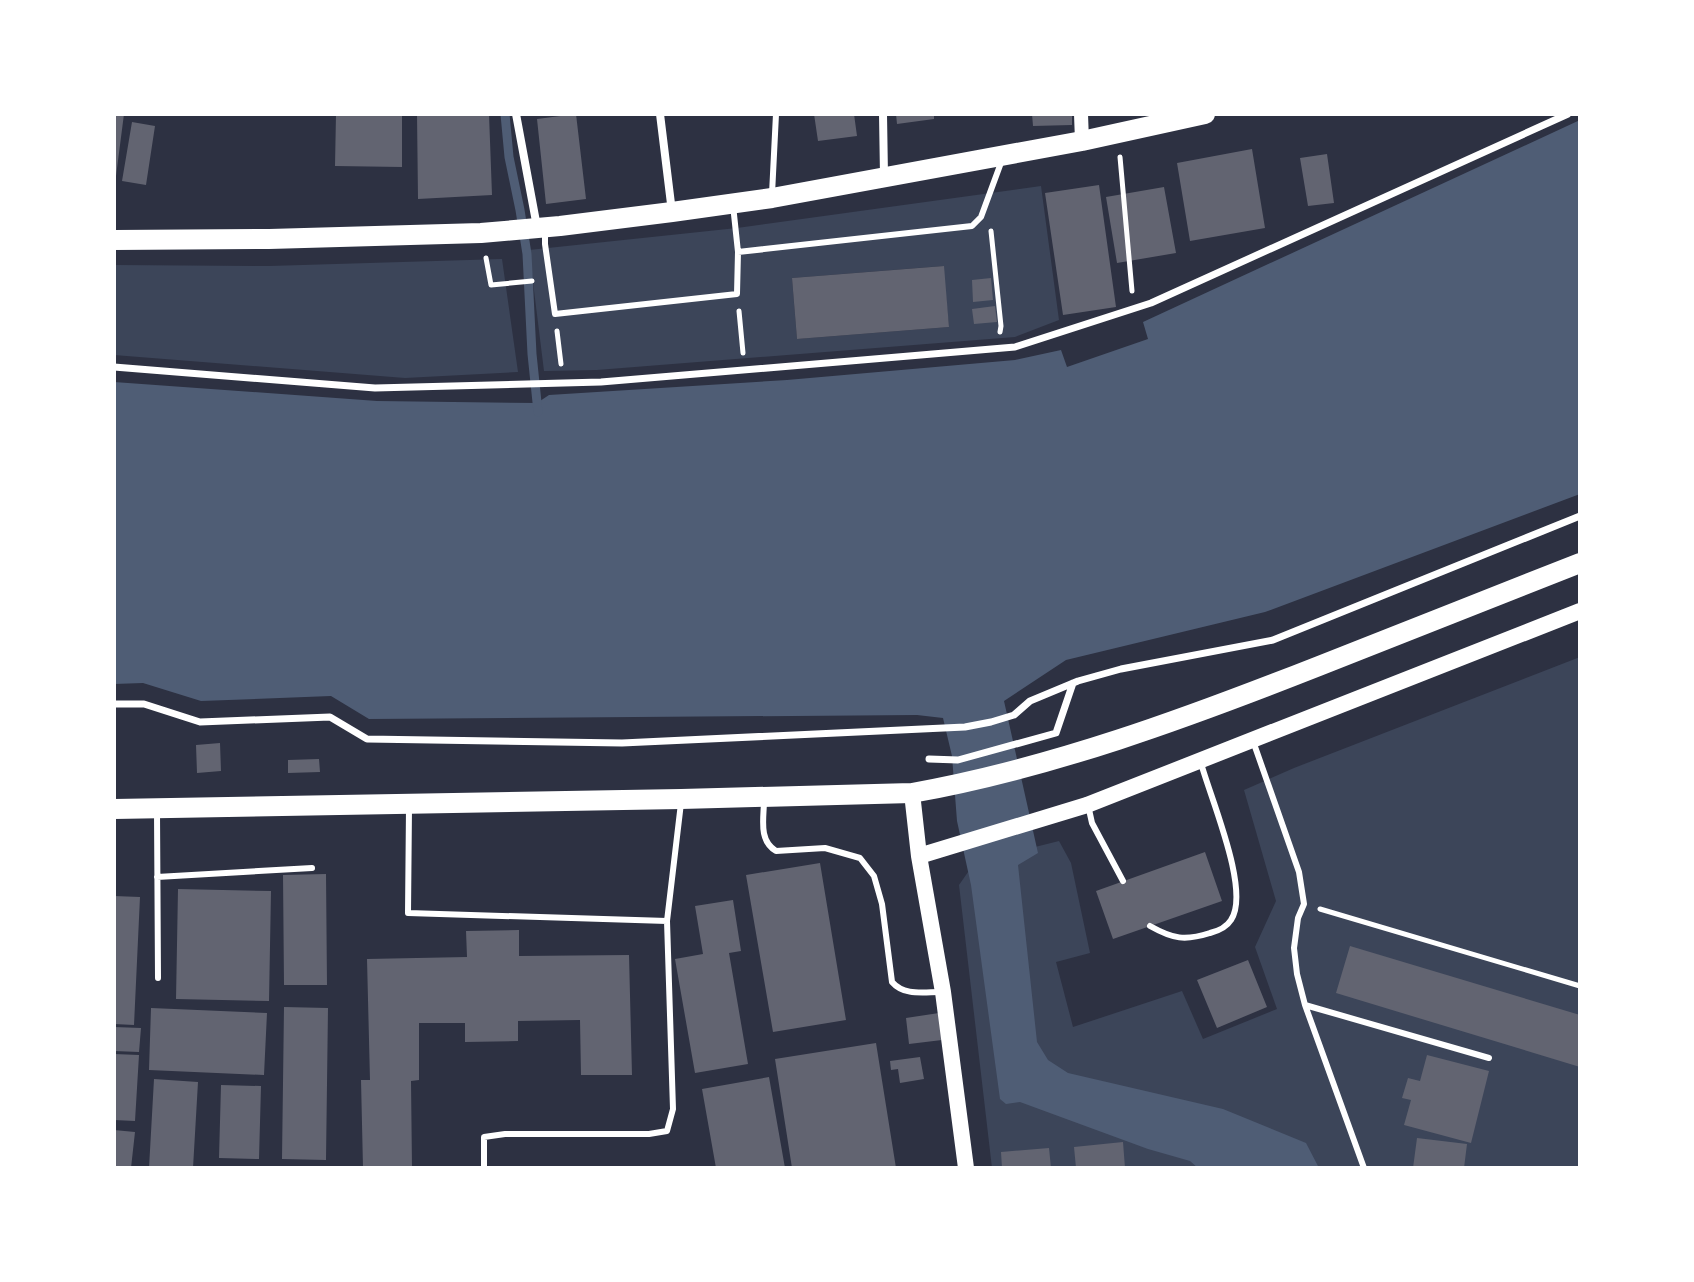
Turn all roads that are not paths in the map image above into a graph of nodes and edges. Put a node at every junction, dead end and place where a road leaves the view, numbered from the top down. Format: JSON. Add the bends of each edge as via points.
{"nodes":[{"id":1,"x":516,"y":114,"type":"edge"},
{"id":2,"x":660,"y":114,"type":"edge"},
{"id":3,"x":776,"y":114,"type":"edge"},
{"id":4,"x":883,"y":114,"type":"edge"},
{"id":5,"x":1081,"y":114,"type":"edge"},
{"id":6,"x":1205,"y":114,"type":"edge"},
{"id":7,"x":1568,"y":114,"type":"edge"},
{"id":8,"x":1082,"y":141,"type":"junction"},
{"id":9,"x":1004,"y":154,"type":"junction"},
{"id":10,"x":884,"y":177,"type":"junction"},
{"id":11,"x":772,"y":198,"type":"junction"},
{"id":12,"x":733,"y":203,"type":"junction"},
{"id":13,"x":672,"y":212,"type":"junction"},
{"id":14,"x":538,"y":228,"type":"junction"},
{"id":15,"x":114,"y":240,"type":"edge"},
{"id":16,"x":738,"y":252,"type":"junction"},
{"id":17,"x":114,"y":367,"type":"edge"},
{"id":18,"x":1580,"y":516,"type":"edge"},
{"id":19,"x":1580,"y":563,"type":"edge"},
{"id":20,"x":1580,"y":611,"type":"edge"},
{"id":21,"x":1073,"y":683,"type":"junction"},
{"id":22,"x":114,"y":704,"type":"edge"},
{"id":23,"x":1253,"y":739,"type":"junction"},
{"id":24,"x":929,"y":759,"type":"dead end"},
{"id":25,"x":1200,"y":760,"type":"junction"},
{"id":26,"x":912,"y":793,"type":"junction"},
{"id":27,"x":764,"y":797,"type":"junction"},
{"id":28,"x":681,"y":799,"type":"junction"},
{"id":29,"x":409,"y":804,"type":"junction"},
{"id":30,"x":1087,"y":805,"type":"junction"},
{"id":31,"x":157,"y":808,"type":"junction"},
{"id":32,"x":114,"y":809,"type":"edge"},
{"id":33,"x":919,"y":856,"type":"junction"},
{"id":34,"x":312,"y":868,"type":"dead end"},
{"id":35,"x":157,"y":877,"type":"junction"},
{"id":36,"x":1123,"y":881,"type":"dead end"},
{"id":37,"x":667,"y":921,"type":"junction"},
{"id":38,"x":1150,"y":926,"type":"dead end"},
{"id":39,"x":158,"y":978,"type":"dead end"},
{"id":40,"x":943,"y":992,"type":"junction"},
{"id":41,"x":1305,"y":1005,"type":"junction"},
{"id":42,"x":1489,"y":1058,"type":"dead end"},
{"id":43,"x":484,"y":1168,"type":"edge"},
{"id":44,"x":966,"y":1168,"type":"edge"},
{"id":45,"x":1364,"y":1168,"type":"edge"}],
"edges":[{"from":1,"to":14,"type":"street"},
{"from":2,"to":13,"type":"street"},
{"from":3,"to":11,"type":"lane"},
{"from":4,"to":10,"type":"street"},
{"from":5,"to":8,"type":"street"},
{"from":6,"to":8,"type":"main road"},
{"from":7,"to":17,"type":"street","via":[[1165,297],[1015,347],[601,382],[375,388]]},
{"from":8,"to":9,"type":"main road"},
{"from":9,"to":10,"type":"main road"},
{"from":9,"to":16,"type":"lane","via":[[981,217],[972,226]]},
{"from":10,"to":11,"type":"main road"},
{"from":11,"to":12,"type":"main road"},
{"from":12,"to":13,"type":"main road"},
{"from":12,"to":16,"type":"lane"},
{"from":13,"to":14,"type":"main road"},
{"from":14,"to":15,"type":"main road"},
{"from":14,"to":16,"type":"lane","via":[[555,314],[737,294]]},
{"from":18,"to":21,"type":"street","via":[[1273,640]]},
{"from":19,"to":26,"type":"main road","via":[[1137,733]]},
{"from":20,"to":23,"type":"main road"},
{"from":21,"to":22,"type":"street","via":[[1030,701],[1014,715],[965,727],[622,743],[367,739],[330,717],[200,722],[144,704]]},
{"from":21,"to":24,"type":"street","via":[[1056,733],[958,760]]},
{"from":23,"to":25,"type":"main road"},
{"from":23,"to":41,"type":"lane","via":[[1299,872],[1304,904],[1294,948]]},
{"from":25,"to":30,"type":"main road"},
{"from":25,"to":38,"type":"lane","via":[[1234,872],[1236,906],[1220,930],[1201,936],[1174,937]]},
{"from":26,"to":27,"type":"main road"},
{"from":26,"to":33,"type":"main road"},
{"from":27,"to":28,"type":"main road"},
{"from":27,"to":40,"type":"lane","via":[[763,834],[769,847],[825,848],[860,858],[874,876],[892,982],[898,989]]},
{"from":28,"to":29,"type":"main road"},
{"from":28,"to":37,"type":"lane"},
{"from":29,"to":31,"type":"main road"},
{"from":29,"to":37,"type":"lane","via":[[408,913]]},
{"from":30,"to":33,"type":"main road"},
{"from":30,"to":36,"type":"lane"},
{"from":31,"to":32,"type":"main road"},
{"from":31,"to":35,"type":"lane"},
{"from":33,"to":40,"type":"main road"},
{"from":34,"to":35,"type":"lane"},
{"from":35,"to":39,"type":"lane"},
{"from":37,"to":43,"type":"lane","via":[[673,1109],[667,1131],[484,1137]]},
{"from":40,"to":44,"type":"main road"},
{"from":41,"to":42,"type":"lane"},
{"from":41,"to":45,"type":"lane"}]}
